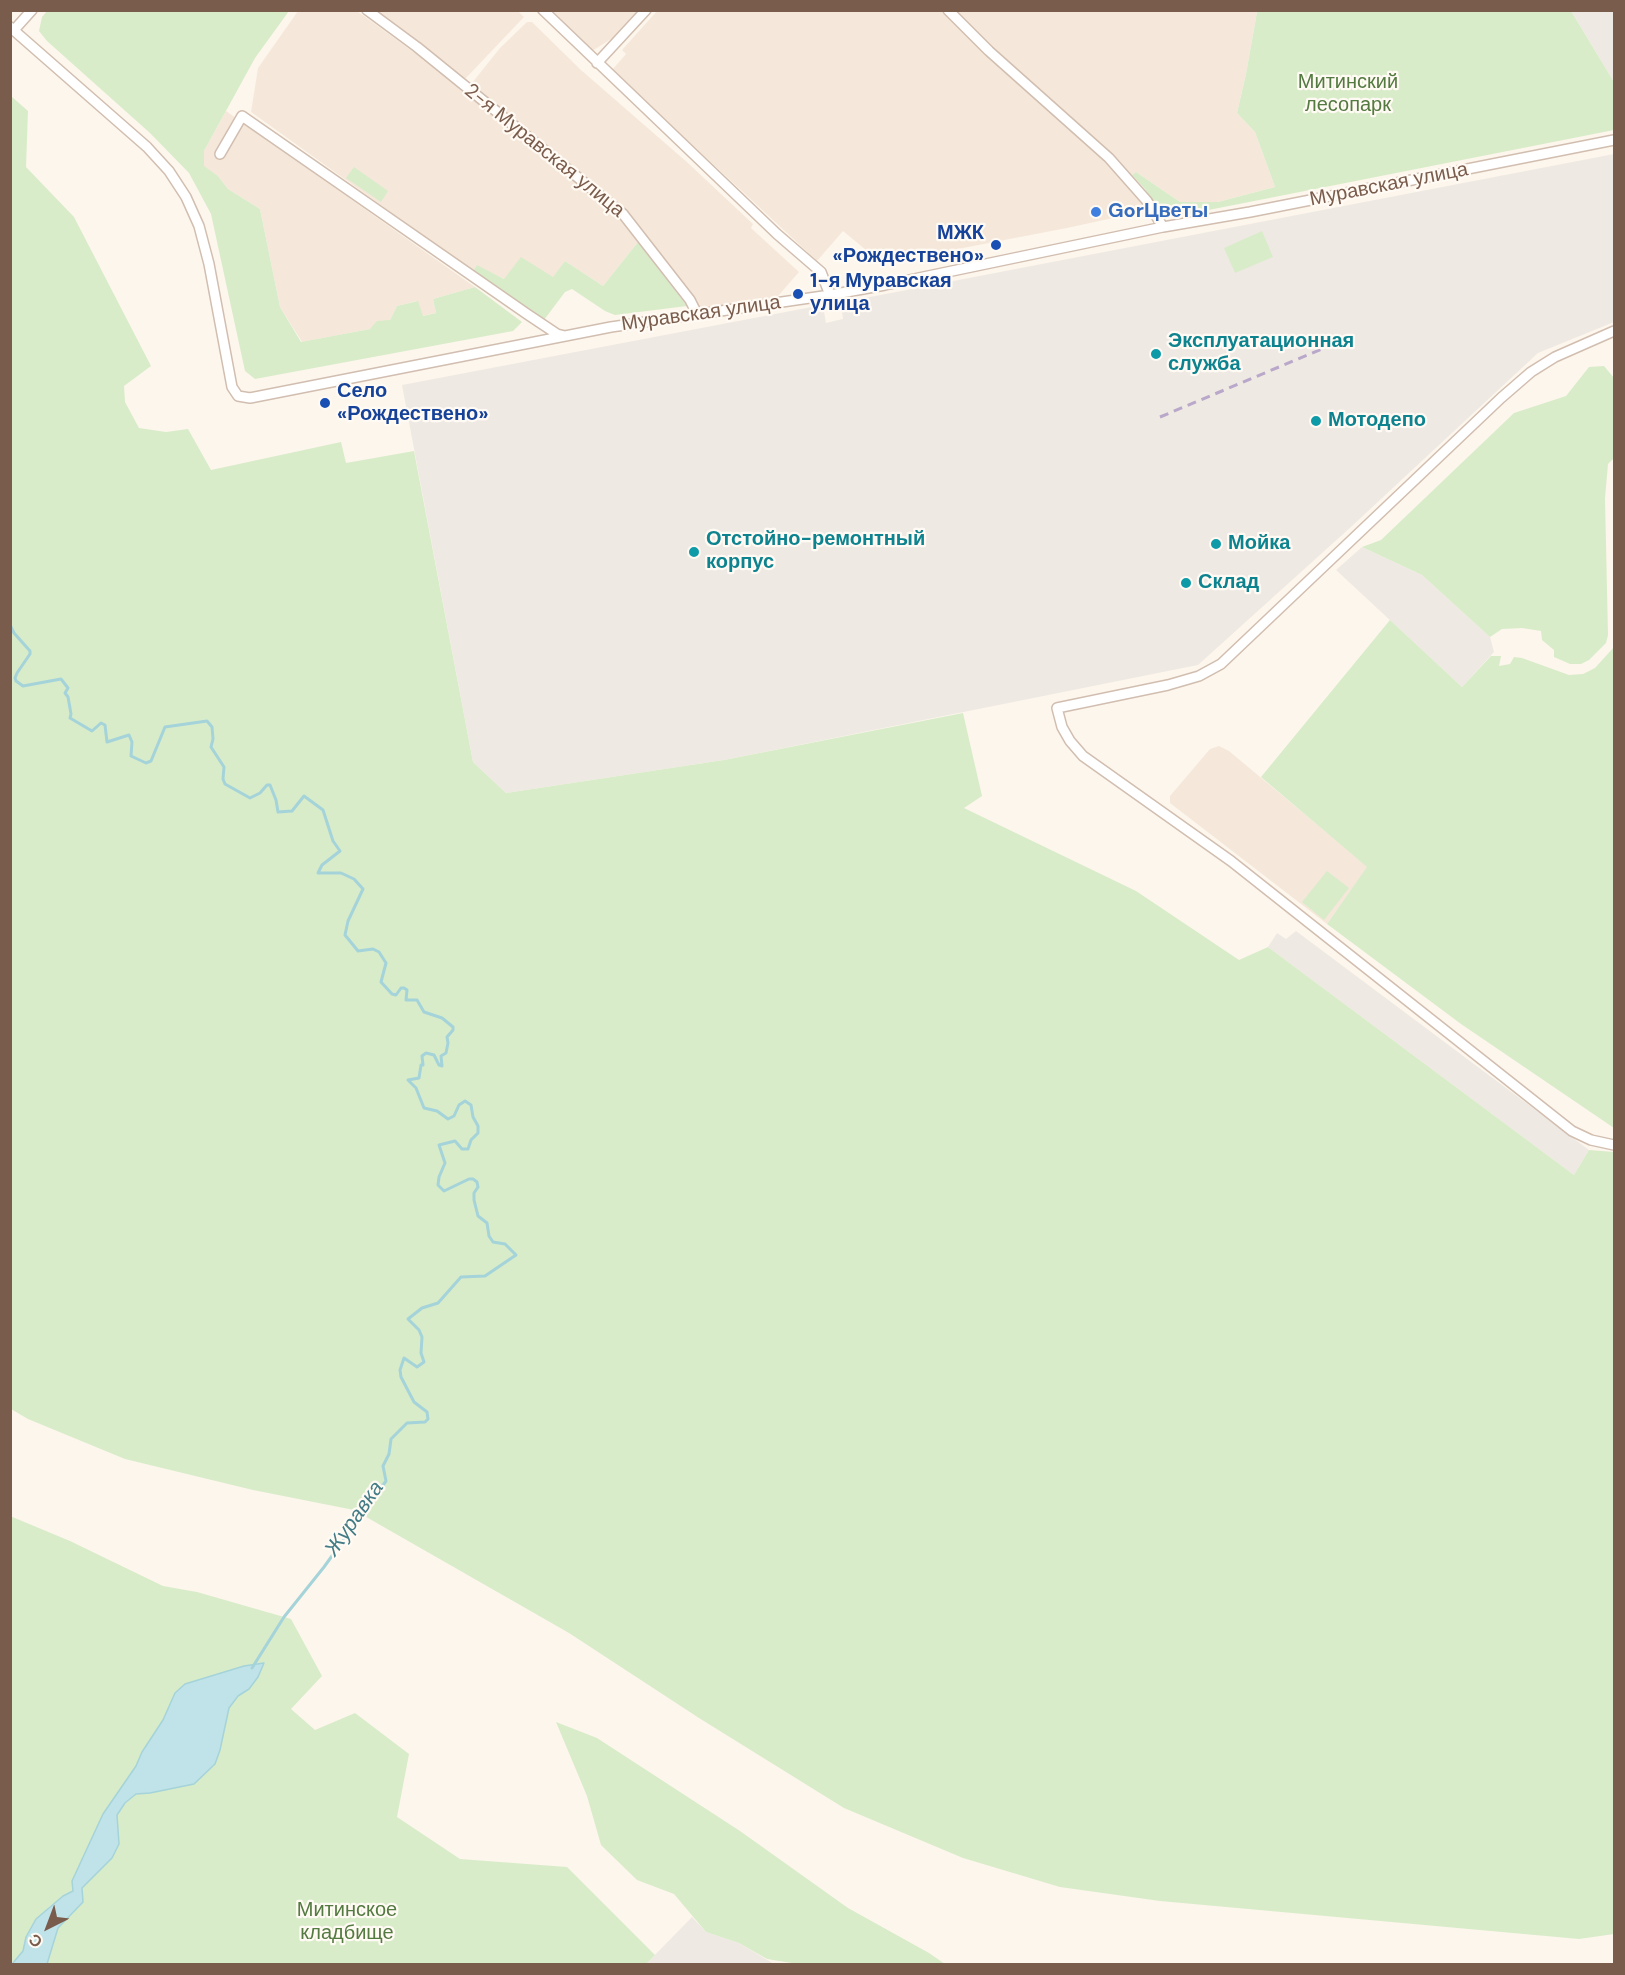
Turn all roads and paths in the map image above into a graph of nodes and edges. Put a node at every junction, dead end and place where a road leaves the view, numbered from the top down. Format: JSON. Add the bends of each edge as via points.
{"nodes":[{"id":1,"x":32,"y":10,"type":"edge"},
{"id":2,"x":367,"y":10,"type":"edge"},
{"id":3,"x":543,"y":10,"type":"edge"},
{"id":4,"x":646,"y":10,"type":"edge"},
{"id":5,"x":948,"y":10,"type":"edge"},
{"id":6,"x":12,"y":28,"type":"edge"},
{"id":7,"x":597,"y":63,"type":"junction"},
{"id":8,"x":1614,"y":141,"type":"edge"},
{"id":9,"x":220,"y":154,"type":"dead end"},
{"id":10,"x":1163,"y":227,"type":"junction"},
{"id":11,"x":831,"y":295,"type":"junction"},
{"id":12,"x":697,"y":314,"type":"junction"},
{"id":13,"x":1614,"y":331,"type":"edge"},
{"id":14,"x":567,"y":336,"type":"junction"},
{"id":15,"x":1614,"y":1144,"type":"edge"}],
"edges":[{"from":1,"to":6,"type":"street"},
{"from":2,"to":12,"type":"street","name":"2-я Муравская улица","via":[[623,214]]},
{"from":3,"to":7,"type":"street"},
{"from":4,"to":7,"type":"street"},
{"from":5,"to":10,"type":"street","via":[[1109,158],[1147,201]]},
{"from":6,"to":14,"type":"street","name":"Муравская улица","via":[[147,147],[186,197],[209,264],[232,387],[238,396],[250,398]]},
{"from":7,"to":11,"type":"street","via":[[821,273]]},
{"from":8,"to":10,"type":"street","name":"Муравская улица"},
{"from":9,"to":14,"type":"street","via":[[242,116],[549,330]]},
{"from":10,"to":11,"type":"street","name":"Муравская улица"},
{"from":11,"to":12,"type":"street","name":"Муравская улица"},
{"from":12,"to":14,"type":"street","name":"Муравская улица"},
{"from":13,"to":15,"type":"street","via":[[1531,372],[1221,664],[1199,676],[1168,685],[1057,708],[1062,727],[1083,756],[1231,861],[1572,1131]]}]}
